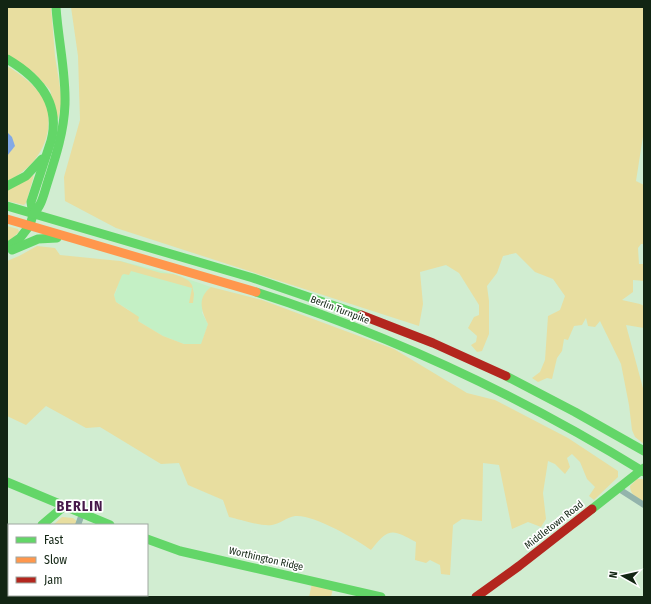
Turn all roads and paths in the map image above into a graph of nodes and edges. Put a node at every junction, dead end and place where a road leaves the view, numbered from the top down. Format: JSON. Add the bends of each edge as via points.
{"nodes":[{"id":1,"x":56,"y":7,"type":"edge"},
{"id":2,"x":7,"y":59,"type":"edge"},
{"id":3,"x":47,"y":153,"type":"junction"},
{"id":4,"x":7,"y":186,"type":"edge"},
{"id":5,"x":7,"y":206,"type":"edge"},
{"id":6,"x":33,"y":214,"type":"junction"},
{"id":7,"x":7,"y":219,"type":"edge"},
{"id":8,"x":29,"y":226,"type":"junction"},
{"id":9,"x":74,"y":239,"type":"junction"},
{"id":10,"x":7,"y":247,"type":"edge"},
{"id":11,"x":7,"y":251,"type":"edge"},
{"id":12,"x":644,"y":451,"type":"edge"},
{"id":13,"x":643,"y":470,"type":"edge"},
{"id":14,"x":7,"y":482,"type":"edge"},
{"id":15,"x":619,"y":489,"type":"junction"},
{"id":16,"x":644,"y":505,"type":"edge"},
{"id":17,"x":63,"y":507,"type":"junction"},
{"id":18,"x":82,"y":514,"type":"junction"},
{"id":19,"x":43,"y":524,"type":"edge"},
{"id":20,"x":78,"y":524,"type":"edge"},
{"id":21,"x":107,"y":524,"type":"edge"},
{"id":22,"x":148,"y":539,"type":"edge"},
{"id":23,"x":381,"y":597,"type":"edge"},
{"id":24,"x":476,"y":597,"type":"edge"}],
"edges":[{"from":1,"to":6,"type":"main road","via":[[65,91],[64,117],[61,136],[41,203]]},
{"from":2,"to":3,"type":"main road","via":[[33,77],[47,95],[52,108],[53,123]]},
{"from":3,"to":4,"type":"main road","via":[[31,172]]},
{"from":3,"to":6,"type":"main road","via":[[31,202]]},
{"from":5,"to":6,"type":"main road","name":"Berlin Turnpike"},
{"from":6,"to":8,"type":"main road"},
{"from":6,"to":12,"type":"main road","name":"Berlin Turnpike","via":[[263,281],[377,320],[436,344],[564,405]]},
{"from":7,"to":8,"type":"main road","name":"Berlin Turnpike"},
{"from":8,"to":9,"type":"main road","name":"Berlin Turnpike"},
{"from":8,"to":10,"type":"main road"},
{"from":9,"to":11,"type":"main road","via":[[41,238]]},
{"from":9,"to":13,"type":"main road","name":"Berlin Turnpike","via":[[272,297],[377,336],[499,392]]},
{"from":13,"to":15,"type":"main road","name":"Middletown Road"},
{"from":14,"to":17,"type":"main road"},
{"from":15,"to":16,"type":"street"},
{"from":15,"to":24,"type":"main road","name":"Middletown Road"},
{"from":17,"to":18,"type":"main road"},
{"from":17,"to":19,"type":"main road"},
{"from":18,"to":20,"type":"street"},
{"from":18,"to":21,"type":"main road"},
{"from":22,"to":23,"type":"main road","name":"Worthington Ridge","via":[[180,551]]}]}
